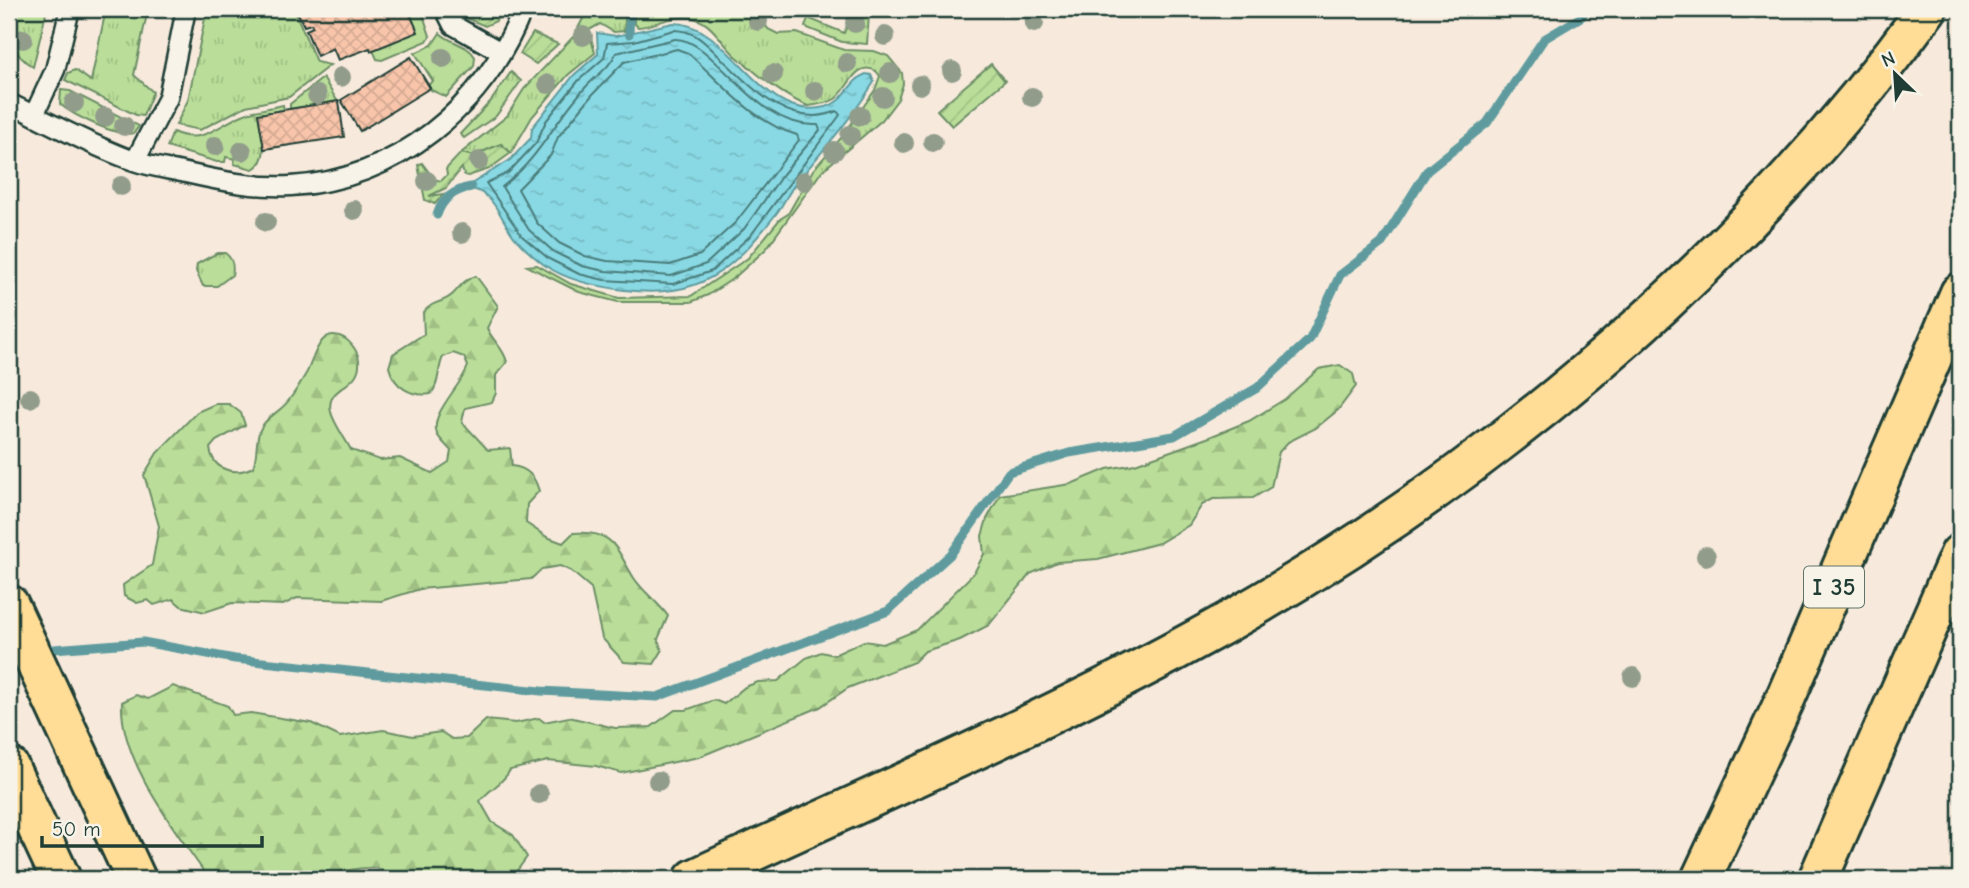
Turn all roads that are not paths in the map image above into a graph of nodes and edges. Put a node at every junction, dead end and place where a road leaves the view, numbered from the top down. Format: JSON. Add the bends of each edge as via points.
{"nodes":[{"id":1,"x":70,"y":9,"type":"edge"},
{"id":2,"x":186,"y":9,"type":"edge"},
{"id":3,"x":445,"y":9,"type":"edge"},
{"id":4,"x":523,"y":9,"type":"edge"},
{"id":5,"x":1927,"y":9,"type":"edge"},
{"id":6,"x":501,"y":52,"type":"junction"},
{"id":7,"x":9,"y":103,"type":"edge"},
{"id":8,"x":34,"y":115,"type":"junction"},
{"id":9,"x":135,"y":162,"type":"junction"},
{"id":10,"x":1960,"y":293,"type":"edge"},
{"id":11,"x":1960,"y":554,"type":"edge"},
{"id":12,"x":9,"y":605,"type":"edge"},
{"id":13,"x":10,"y":769,"type":"edge"},
{"id":14,"x":61,"y":879,"type":"edge"},
{"id":15,"x":136,"y":879,"type":"edge"},
{"id":16,"x":694,"y":879,"type":"edge"},
{"id":17,"x":1701,"y":879,"type":"edge"},
{"id":18,"x":1818,"y":879,"type":"edge"}],
"edges":[{"from":1,"to":8,"type":"lane","via":[[55,70]]},
{"from":2,"to":9,"type":"lane","via":[[167,98]]},
{"from":3,"to":6,"type":"lane","via":[[453,25]]},
{"from":4,"to":6,"type":"lane"},
{"from":5,"to":16,"type":"main road","via":[[1823,139],[1730,237],[1617,346],[1441,486],[1310,573],[1175,651]]},
{"from":6,"to":9,"type":"lane","via":[[474,95],[446,123],[390,160],[362,172],[290,186],[253,185]]},
{"from":7,"to":8,"type":"lane"},
{"from":8,"to":9,"type":"lane"},
{"from":10,"to":17,"type":"main road","number":"I 35","via":[[1783,704]]},
{"from":11,"to":18,"type":"main road"},
{"from":12,"to":15,"type":"main road"},
{"from":13,"to":14,"type":"main road"}]}
